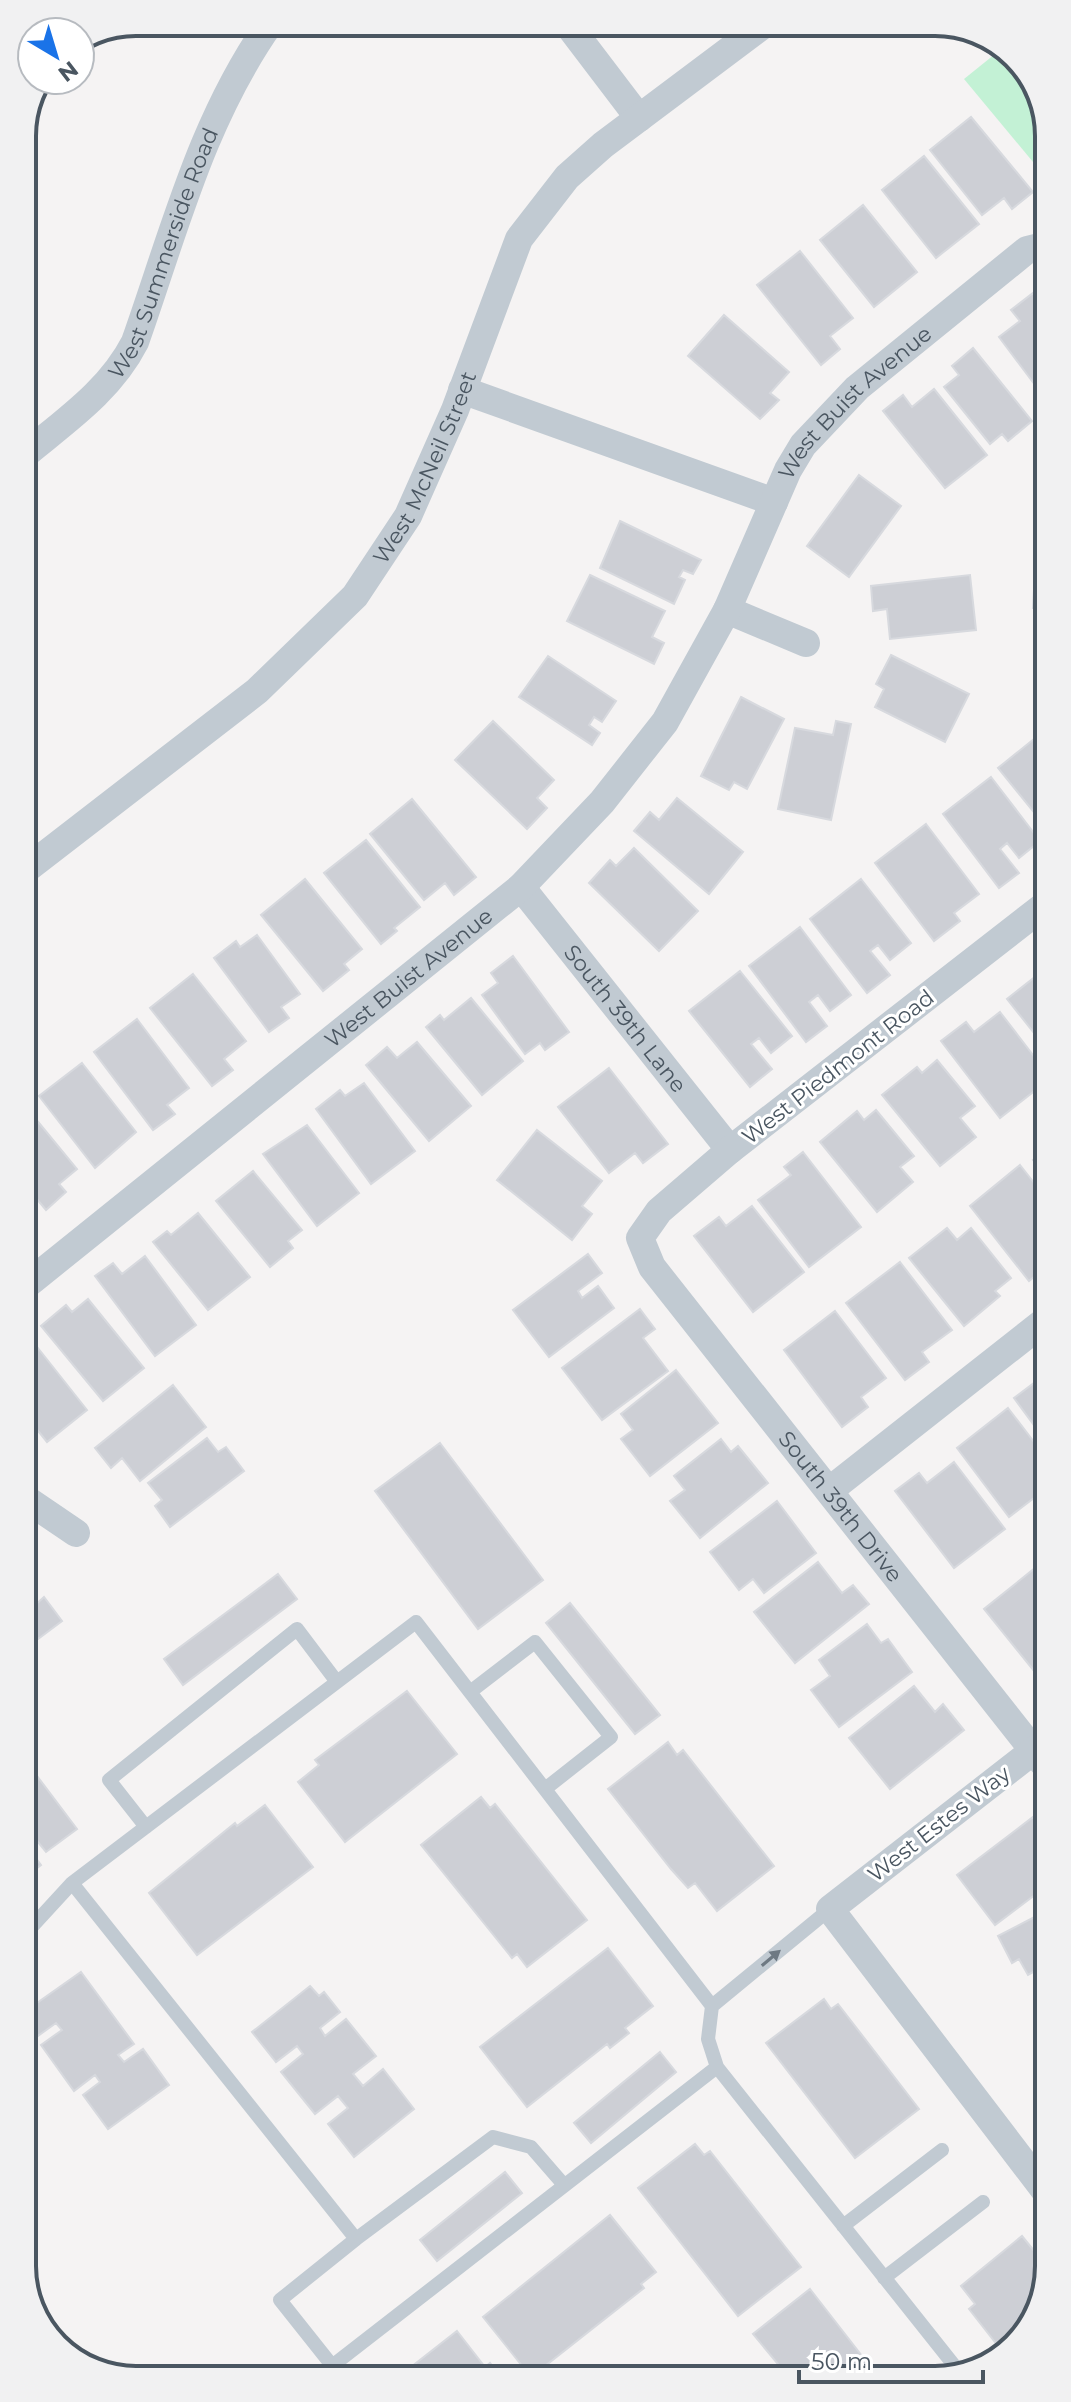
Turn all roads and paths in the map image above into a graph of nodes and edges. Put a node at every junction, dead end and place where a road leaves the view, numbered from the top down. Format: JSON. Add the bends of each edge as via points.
{"nodes":[{"id":1,"x":263,"y":36,"type":"edge"},
{"id":2,"x":577,"y":36,"type":"edge"},
{"id":3,"x":748,"y":36,"type":"edge"},
{"id":4,"x":639,"y":118,"type":"junction"},
{"id":5,"x":1035,"y":248,"type":"edge"},
{"id":6,"x":462,"y":390,"type":"junction"},
{"id":7,"x":36,"y":445,"type":"edge"},
{"id":8,"x":774,"y":502,"type":"junction"},
{"id":9,"x":727,"y":610,"type":"junction"},
{"id":10,"x":806,"y":643,"type":"dead end"},
{"id":11,"x":36,"y":862,"type":"edge"},
{"id":12,"x":521,"y":887,"type":"junction"},
{"id":13,"x":1035,"y":913,"type":"edge"},
{"id":14,"x":730,"y":1150,"type":"junction"},
{"id":15,"x":640,"y":1238,"type":"joint"},
{"id":16,"x":36,"y":1277,"type":"edge"},
{"id":17,"x":1035,"y":1329,"type":"edge"},
{"id":18,"x":830,"y":1490,"type":"junction"},
{"id":19,"x":36,"y":1506,"type":"edge"},
{"id":20,"x":76,"y":1533,"type":"dead end"},
{"id":21,"x":337,"y":1682,"type":"junction"},
{"id":22,"x":470,"y":1692,"type":"junction"},
{"id":23,"x":1035,"y":1743,"type":"edge"},
{"id":24,"x":1035,"y":1759,"type":"edge"},
{"id":25,"x":545,"y":1789,"type":"junction"},
{"id":26,"x":146,"y":1827,"type":"junction"},
{"id":27,"x":72,"y":1883,"type":"junction"},
{"id":28,"x":830,"y":1909,"type":"junction"},
{"id":29,"x":36,"y":1922,"type":"edge"},
{"id":30,"x":712,"y":2006,"type":"junction"},
{"id":31,"x":717,"y":2067,"type":"junction"},
{"id":32,"x":942,"y":2150,"type":"dead end"},
{"id":33,"x":1035,"y":2178,"type":"edge"},
{"id":34,"x":564,"y":2185,"type":"junction"},
{"id":35,"x":983,"y":2202,"type":"dead end"},
{"id":36,"x":843,"y":2226,"type":"junction"},
{"id":37,"x":356,"y":2239,"type":"junction"},
{"id":38,"x":884,"y":2278,"type":"junction"},
{"id":39,"x":953,"y":2364,"type":"edge"},
{"id":40,"x":332,"y":2366,"type":"joint"}],
"edges":[{"from":1,"to":7,"type":"street","name":"West Summerside Road","via":[[212,121],[123,366]]},
{"from":2,"to":4,"type":"street"},
{"from":3,"to":4,"type":"street","name":"West McNeil Street"},
{"from":4,"to":6,"type":"street","name":"West McNeil Street","via":[[567,177],[519,239]]},
{"from":5,"to":8,"type":"street","name":"West Buist Avenue","via":[[857,388],[803,445]]},
{"from":6,"to":8,"type":"street"},
{"from":6,"to":11,"type":"street","name":"West McNeil Street","via":[[408,516],[355,596],[257,691]]},
{"from":8,"to":9,"type":"street","name":"West Buist Avenue"},
{"from":9,"to":10,"type":"street"},
{"from":9,"to":12,"type":"street","name":"West Buist Avenue","via":[[665,722],[602,802]]},
{"from":12,"to":14,"type":"street","name":"South 39th Lane"},
{"from":12,"to":16,"type":"street","name":"West Buist Avenue"},
{"from":13,"to":14,"type":"street","name":"West Piedmont Road"},
{"from":14,"to":15,"type":"street","name":"West Piedmont Road","via":[[659,1211]]},
{"from":15,"to":18,"type":"street","name":"South 39th Drive","via":[[652,1267]]},
{"from":17,"to":18,"type":"street"},
{"from":18,"to":23,"type":"street","name":"South 39th Drive"},
{"from":19,"to":20,"type":"street"},
{"from":21,"to":22,"type":"lane","via":[[416,1622]]},
{"from":21,"to":26,"type":"lane"},
{"from":21,"to":26,"type":"lane","via":[[297,1629],[109,1780]]},
{"from":22,"to":25,"type":"lane"},
{"from":22,"to":25,"type":"lane","via":[[535,1642],[611,1737]]},
{"from":24,"to":28,"type":"street","name":"West Estes Way"},
{"from":25,"to":30,"type":"lane"},
{"from":26,"to":27,"type":"lane"},
{"from":27,"to":29,"type":"lane"},
{"from":27,"to":37,"type":"lane"},
{"from":30,"to":28,"type":"lane","one_way":true},
{"from":28,"to":33,"type":"street"},
{"from":30,"to":31,"type":"lane","via":[[708,2039]]},
{"from":31,"to":34,"type":"lane"},
{"from":31,"to":36,"type":"lane"},
{"from":32,"to":36,"type":"lane"},
{"from":34,"to":37,"type":"lane","via":[[531,2147],[493,2137]]},
{"from":34,"to":40,"type":"lane"},
{"from":35,"to":38,"type":"lane"},
{"from":36,"to":38,"type":"lane"},
{"from":37,"to":40,"type":"lane","via":[[280,2300]]},
{"from":38,"to":39,"type":"lane"}]}
